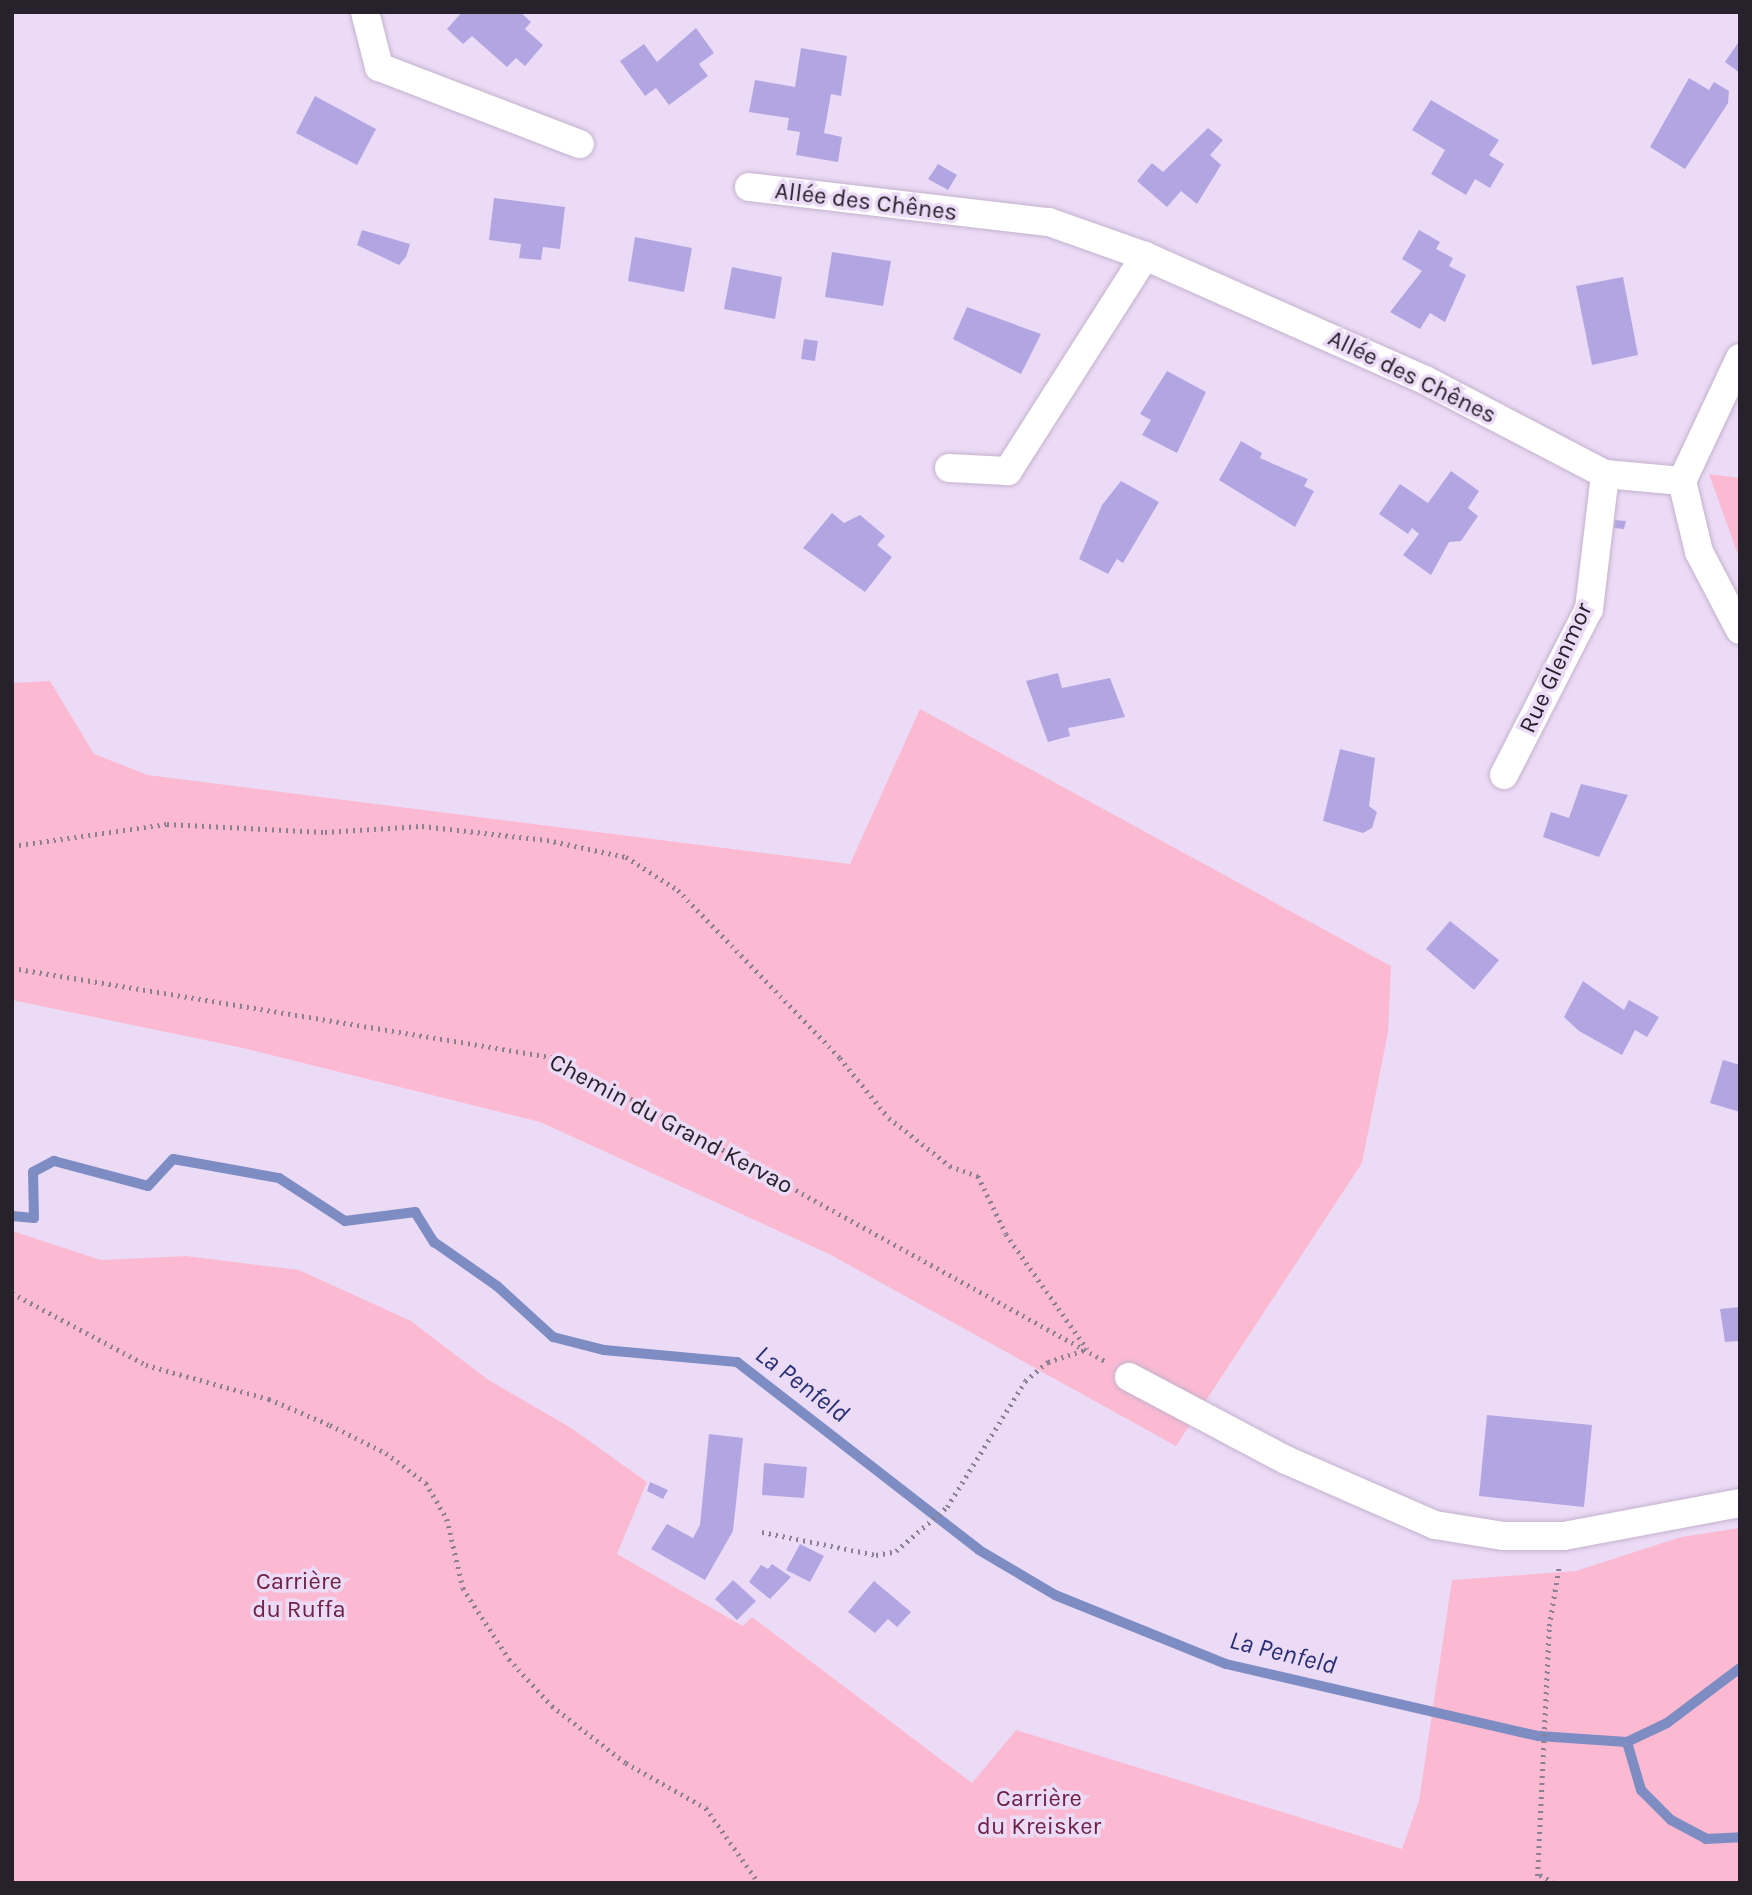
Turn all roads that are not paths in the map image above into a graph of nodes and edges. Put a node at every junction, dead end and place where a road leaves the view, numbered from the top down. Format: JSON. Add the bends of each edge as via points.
{"nodes":[{"id":1,"x":365,"y":12,"type":"edge"},
{"id":2,"x":580,"y":144,"type":"dead end"},
{"id":3,"x":749,"y":187,"type":"dead end"},
{"id":4,"x":1145,"y":256,"type":"junction"},
{"id":5,"x":1740,"y":358,"type":"edge"},
{"id":6,"x":949,"y":468,"type":"dead end"},
{"id":7,"x":1605,"y":474,"type":"junction"},
{"id":8,"x":1682,"y":481,"type":"junction"},
{"id":9,"x":1740,"y":630,"type":"edge"},
{"id":10,"x":1504,"y":775,"type":"dead end"},
{"id":11,"x":1129,"y":1377,"type":"dead end"},
{"id":12,"x":1740,"y":1503,"type":"edge"}],
"edges":[{"from":1,"to":2,"type":"street","via":[[379,67]]},
{"from":3,"to":4,"type":"street","name":"Allée des Chênes","via":[[1049,222]]},
{"from":4,"to":6,"type":"street","via":[[1008,471]]},
{"from":4,"to":7,"type":"street","name":"Allée des Chênes","via":[[1424,380]]},
{"from":5,"to":8,"type":"street"},
{"from":7,"to":8,"type":"street","name":"Allée des Chênes"},
{"from":7,"to":10,"type":"street","name":"Rue Glenmor","via":[[1589,609]]},
{"from":8,"to":9,"type":"street","via":[[1699,552]]},
{"from":11,"to":12,"type":"street","via":[[1286,1460],[1436,1525],[1504,1536],[1564,1536]]}]}
